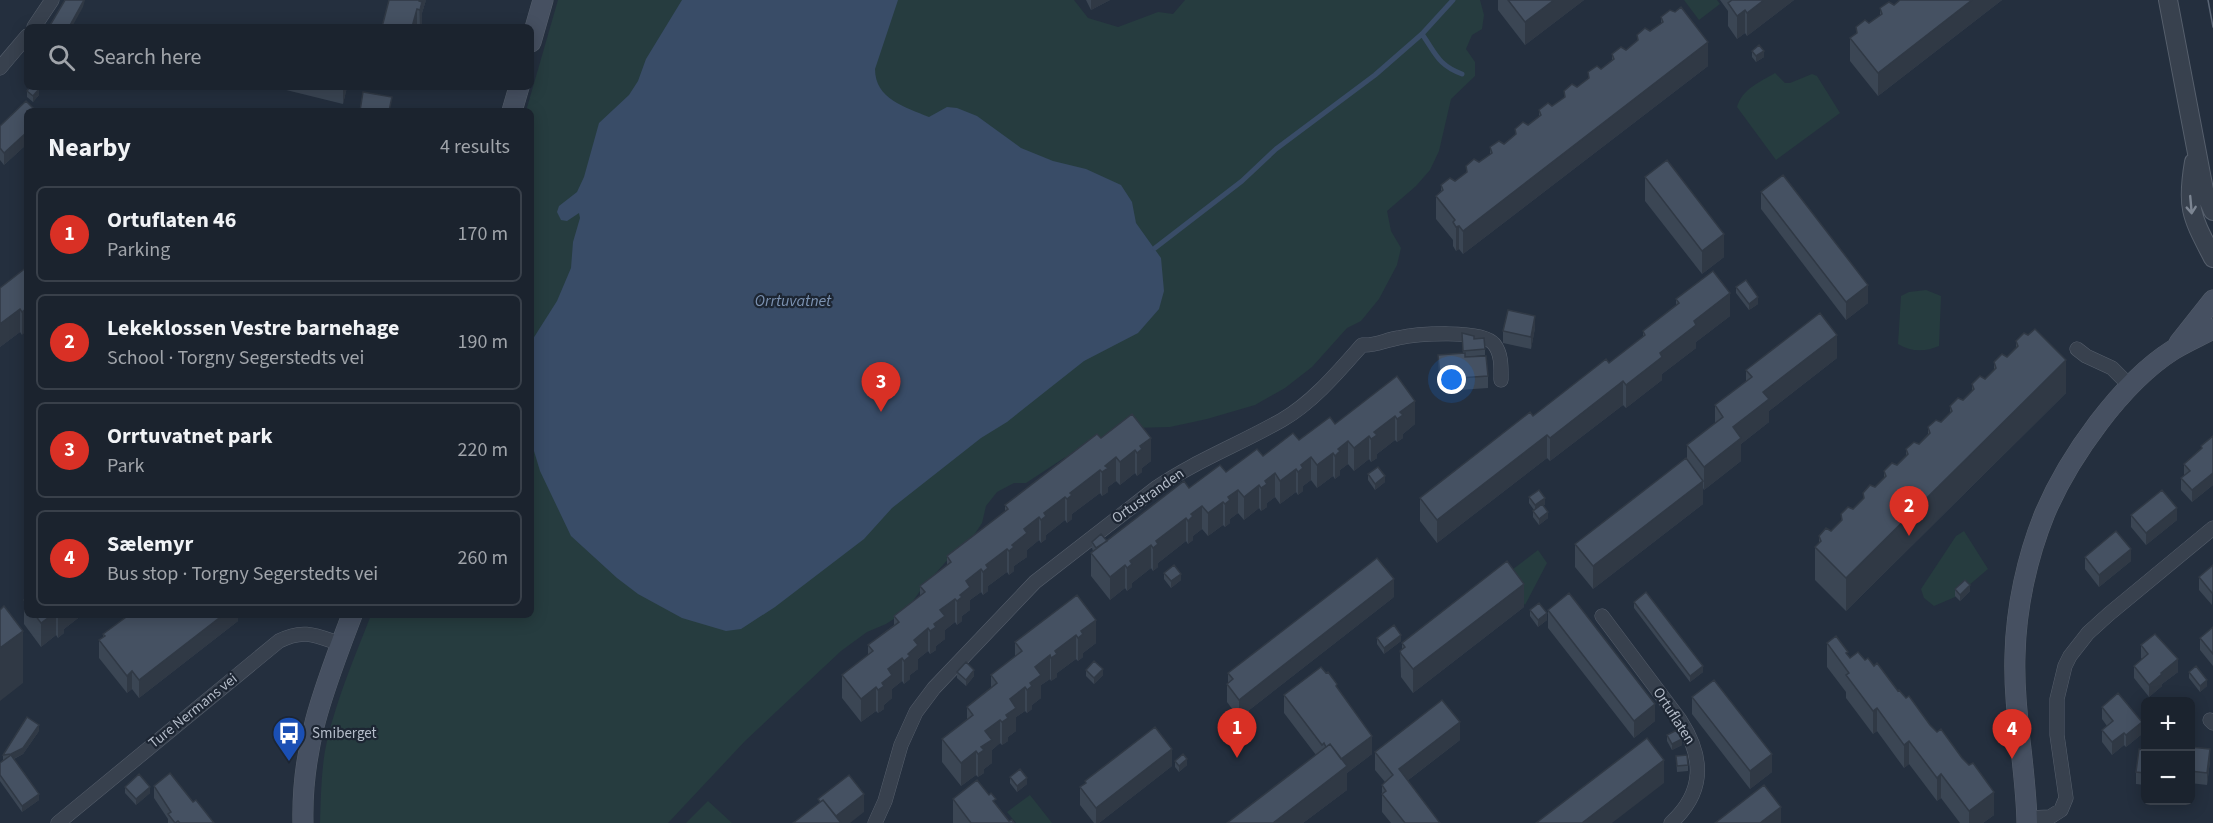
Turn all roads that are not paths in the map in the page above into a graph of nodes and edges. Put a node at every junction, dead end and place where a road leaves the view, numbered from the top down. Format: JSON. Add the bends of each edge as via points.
{"nodes":[{"id":1,"x":52,"y":0,"type":"edge"},
{"id":2,"x":543,"y":0,"type":"edge"},
{"id":3,"x":2168,"y":0,"type":"edge"},
{"id":4,"x":36,"y":24,"type":"edge"},
{"id":5,"x":534,"y":32,"type":"edge"},
{"id":6,"x":24,"y":40,"type":"edge"},
{"id":7,"x":0,"y":68,"type":"edge"},
{"id":8,"x":518,"y":90,"type":"edge"},
{"id":9,"x":513,"y":108,"type":"edge"},
{"id":10,"x":2196,"y":148,"type":"junction"},
{"id":11,"x":2213,"y":211,"type":"edge"},
{"id":12,"x":2213,"y":258,"type":"edge"},
{"id":13,"x":2213,"y":300,"type":"edge"},
{"id":14,"x":2213,"y":329,"type":"edge"},
{"id":15,"x":2077,"y":349,"type":"dead end"},
{"id":16,"x":2173,"y":350,"type":"junction"},
{"id":17,"x":1501,"y":380,"type":"dead end"},
{"id":18,"x":2135,"y":382,"type":"junction"},
{"id":19,"x":2213,"y":528,"type":"edge"},
{"id":20,"x":1602,"y":616,"type":"dead end"},
{"id":21,"x":351,"y":618,"type":"edge"},
{"id":22,"x":341,"y":644,"type":"junction"},
{"id":23,"x":2027,"y":821,"type":"edge"},
{"id":24,"x":58,"y":823,"type":"edge"},
{"id":25,"x":303,"y":823,"type":"edge"},
{"id":26,"x":875,"y":823,"type":"edge"},
{"id":27,"x":1671,"y":823,"type":"edge"}],
"edges":[{"from":1,"to":4,"type":"street"},
{"from":2,"to":5,"type":"main road"},
{"from":3,"to":10,"type":"street"},
{"from":6,"to":7,"type":"street"},
{"from":8,"to":9,"type":"main road"},
{"from":10,"to":11,"type":"street","via":[[2204,190]]},
{"from":10,"to":12,"type":"street","one_way":true,"via":[[2190,186],[2192,218]]},
{"from":13,"to":16,"type":"main road"},
{"from":14,"to":16,"type":"main road"},
{"from":15,"to":18,"type":"street"},
{"from":16,"to":18,"type":"main road"},
{"from":17,"to":26,"type":"street","name":"Ortustranden","via":[[1498,353],[1493,343],[1482,338],[1453,333],[1416,335],[1374,346],[1362,345],[1329,381],[1282,420],[1173,475],[1035,582],[934,688],[916,712],[901,745]]},
{"from":18,"to":23,"type":"main road","via":[[2092,432],[2065,474],[2046,512],[2025,579],[2015,656]]},
{"from":19,"to":23,"type":"street","via":[[2109,614],[2070,656],[2057,699],[2057,735],[2066,798],[2061,810],[2050,817]]},
{"from":20,"to":27,"type":"street","name":"Ortuflaten","via":[[1680,720],[1696,751],[1695,787],[1686,807]]},
{"from":21,"to":22,"type":"main road"},
{"from":22,"to":24,"type":"street","name":"Ture Nermans vei","via":[[312,634],[292,634],[279,641]]},
{"from":22,"to":25,"type":"main road","via":[[311,736]]}]}
